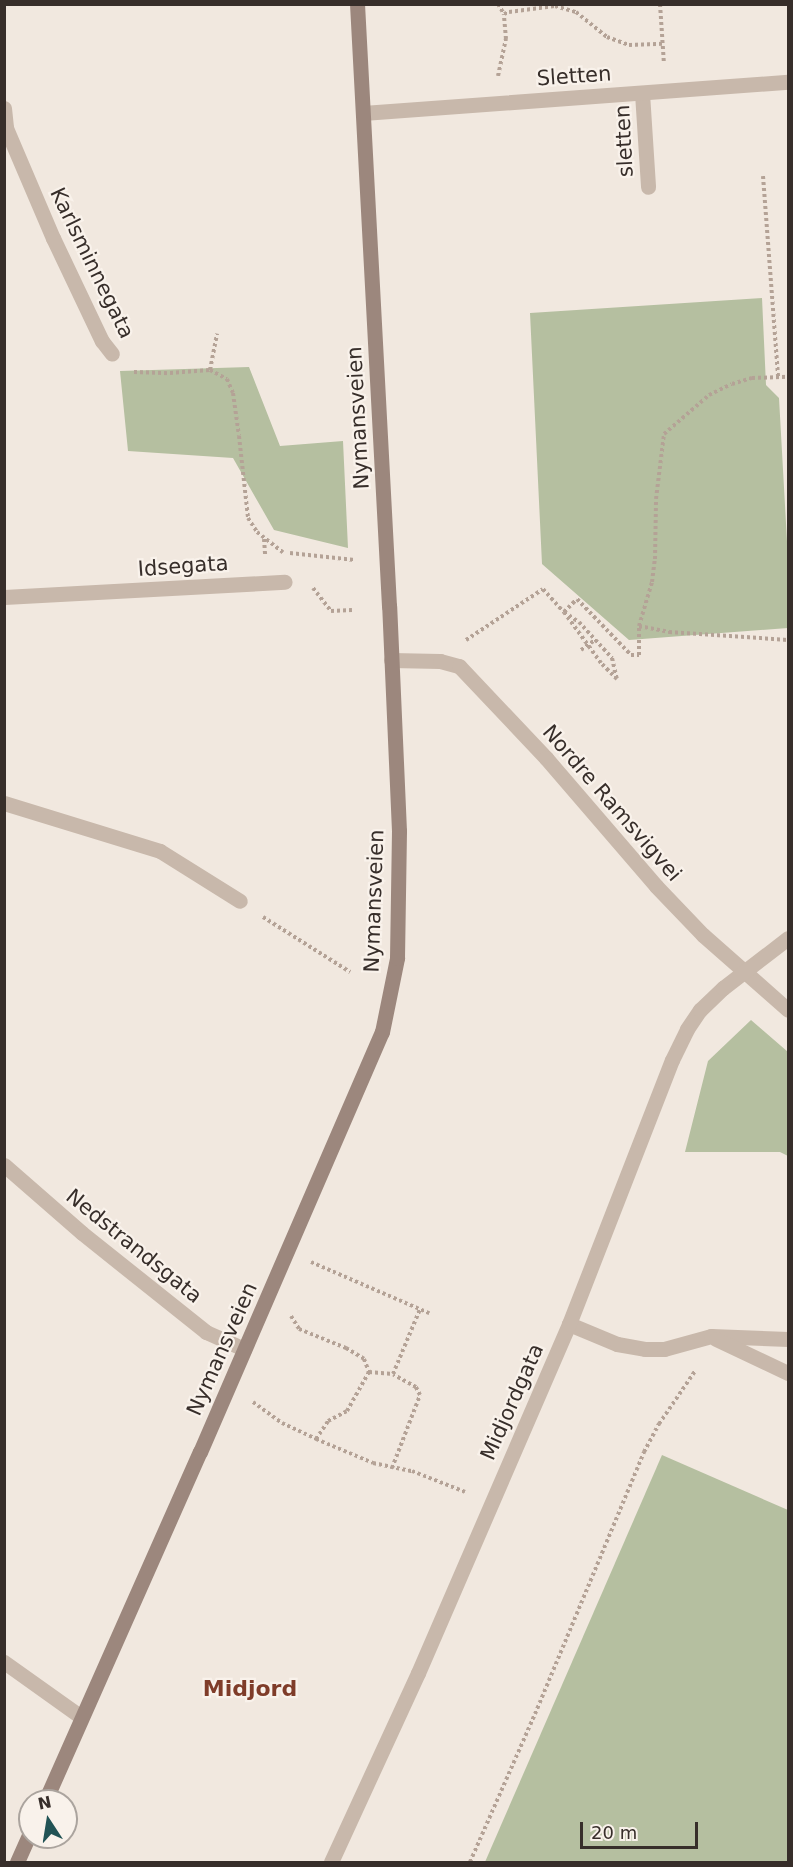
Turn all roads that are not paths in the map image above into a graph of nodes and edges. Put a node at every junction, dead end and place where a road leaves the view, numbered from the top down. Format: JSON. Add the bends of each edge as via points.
{"nodes":[{"id":1,"x":357,"y":4,"type":"edge"},
{"id":2,"x":789,"y":82,"type":"edge"},
{"id":3,"x":642,"y":93,"type":"junction"},
{"id":4,"x":4,"y":108,"type":"edge"},
{"id":5,"x":363,"y":113,"type":"junction"},
{"id":6,"x":5,"y":128,"type":"edge"},
{"id":7,"x":648,"y":187,"type":"dead end"},
{"id":8,"x":112,"y":354,"type":"road end"},
{"id":9,"x":285,"y":582,"type":"road end"},
{"id":10,"x":4,"y":597,"type":"edge"},
{"id":11,"x":391,"y":660,"type":"junction"},
{"id":12,"x":4,"y":803,"type":"edge"},
{"id":13,"x":240,"y":901,"type":"road end"},
{"id":14,"x":789,"y":938,"type":"edge"},
{"id":15,"x":744,"y":970,"type":"junction"},
{"id":16,"x":789,"y":1010,"type":"edge"},
{"id":17,"x":4,"y":1165,"type":"edge"},
{"id":18,"x":569,"y":1324,"type":"junction"},
{"id":19,"x":711,"y":1336,"type":"junction"},
{"id":20,"x":789,"y":1339,"type":"edge"},
{"id":21,"x":244,"y":1349,"type":"junction"},
{"id":22,"x":789,"y":1373,"type":"edge"},
{"id":23,"x":4,"y":1662,"type":"edge"},
{"id":24,"x":81,"y":1717,"type":"junction"},
{"id":25,"x":50,"y":1789,"type":"edge"},
{"id":26,"x":23,"y":1849,"type":"edge"},
{"id":27,"x":17,"y":1863,"type":"edge"},
{"id":28,"x":331,"y":1863,"type":"edge"}],
"edges":[{"from":1,"to":5,"type":"street","name":"Nymansveien"},
{"from":2,"to":3,"type":"street","name":"Sletten"},
{"from":3,"to":5,"type":"street","name":"Sletten"},
{"from":3,"to":7,"type":"street","name":"sletten"},
{"from":4,"to":6,"type":"street","name":"Karlsminnegata"},
{"from":5,"to":11,"type":"street","name":"Nymansveien"},
{"from":6,"to":8,"type":"street","name":"Karlsminnegata","via":[[70,275]]},
{"from":9,"to":10,"type":"street","name":"Idsegata"},
{"from":11,"to":15,"type":"street","name":"Nordre Ramsvigvei","via":[[441,661],[459,666],[546,758],[656,886]]},
{"from":11,"to":21,"type":"street","name":"Nymansveien","via":[[399,831],[397,958],[382,1032]]},
{"from":12,"to":13,"type":"street","via":[[160,852]]},
{"from":14,"to":15,"type":"street","name":"Midjordgata"},
{"from":15,"to":16,"type":"street","name":"Nordre Ramsvigvei"},
{"from":15,"to":18,"type":"street","name":"Midjordgata","via":[[700,1010],[687,1029]]},
{"from":17,"to":21,"type":"street","name":"Nedstrandsgata","via":[[206,1332]]},
{"from":18,"to":19,"type":"street","via":[[617,1344],[645,1349],[664,1349]]},
{"from":18,"to":28,"type":"street","name":"Midjordgata"},
{"from":19,"to":20,"type":"street"},
{"from":19,"to":22,"type":"street"},
{"from":21,"to":24,"type":"street","name":"Nymansveien"},
{"from":23,"to":24,"type":"street"},
{"from":24,"to":25,"type":"street","name":"Nymansveien"},
{"from":26,"to":27,"type":"street"}]}
